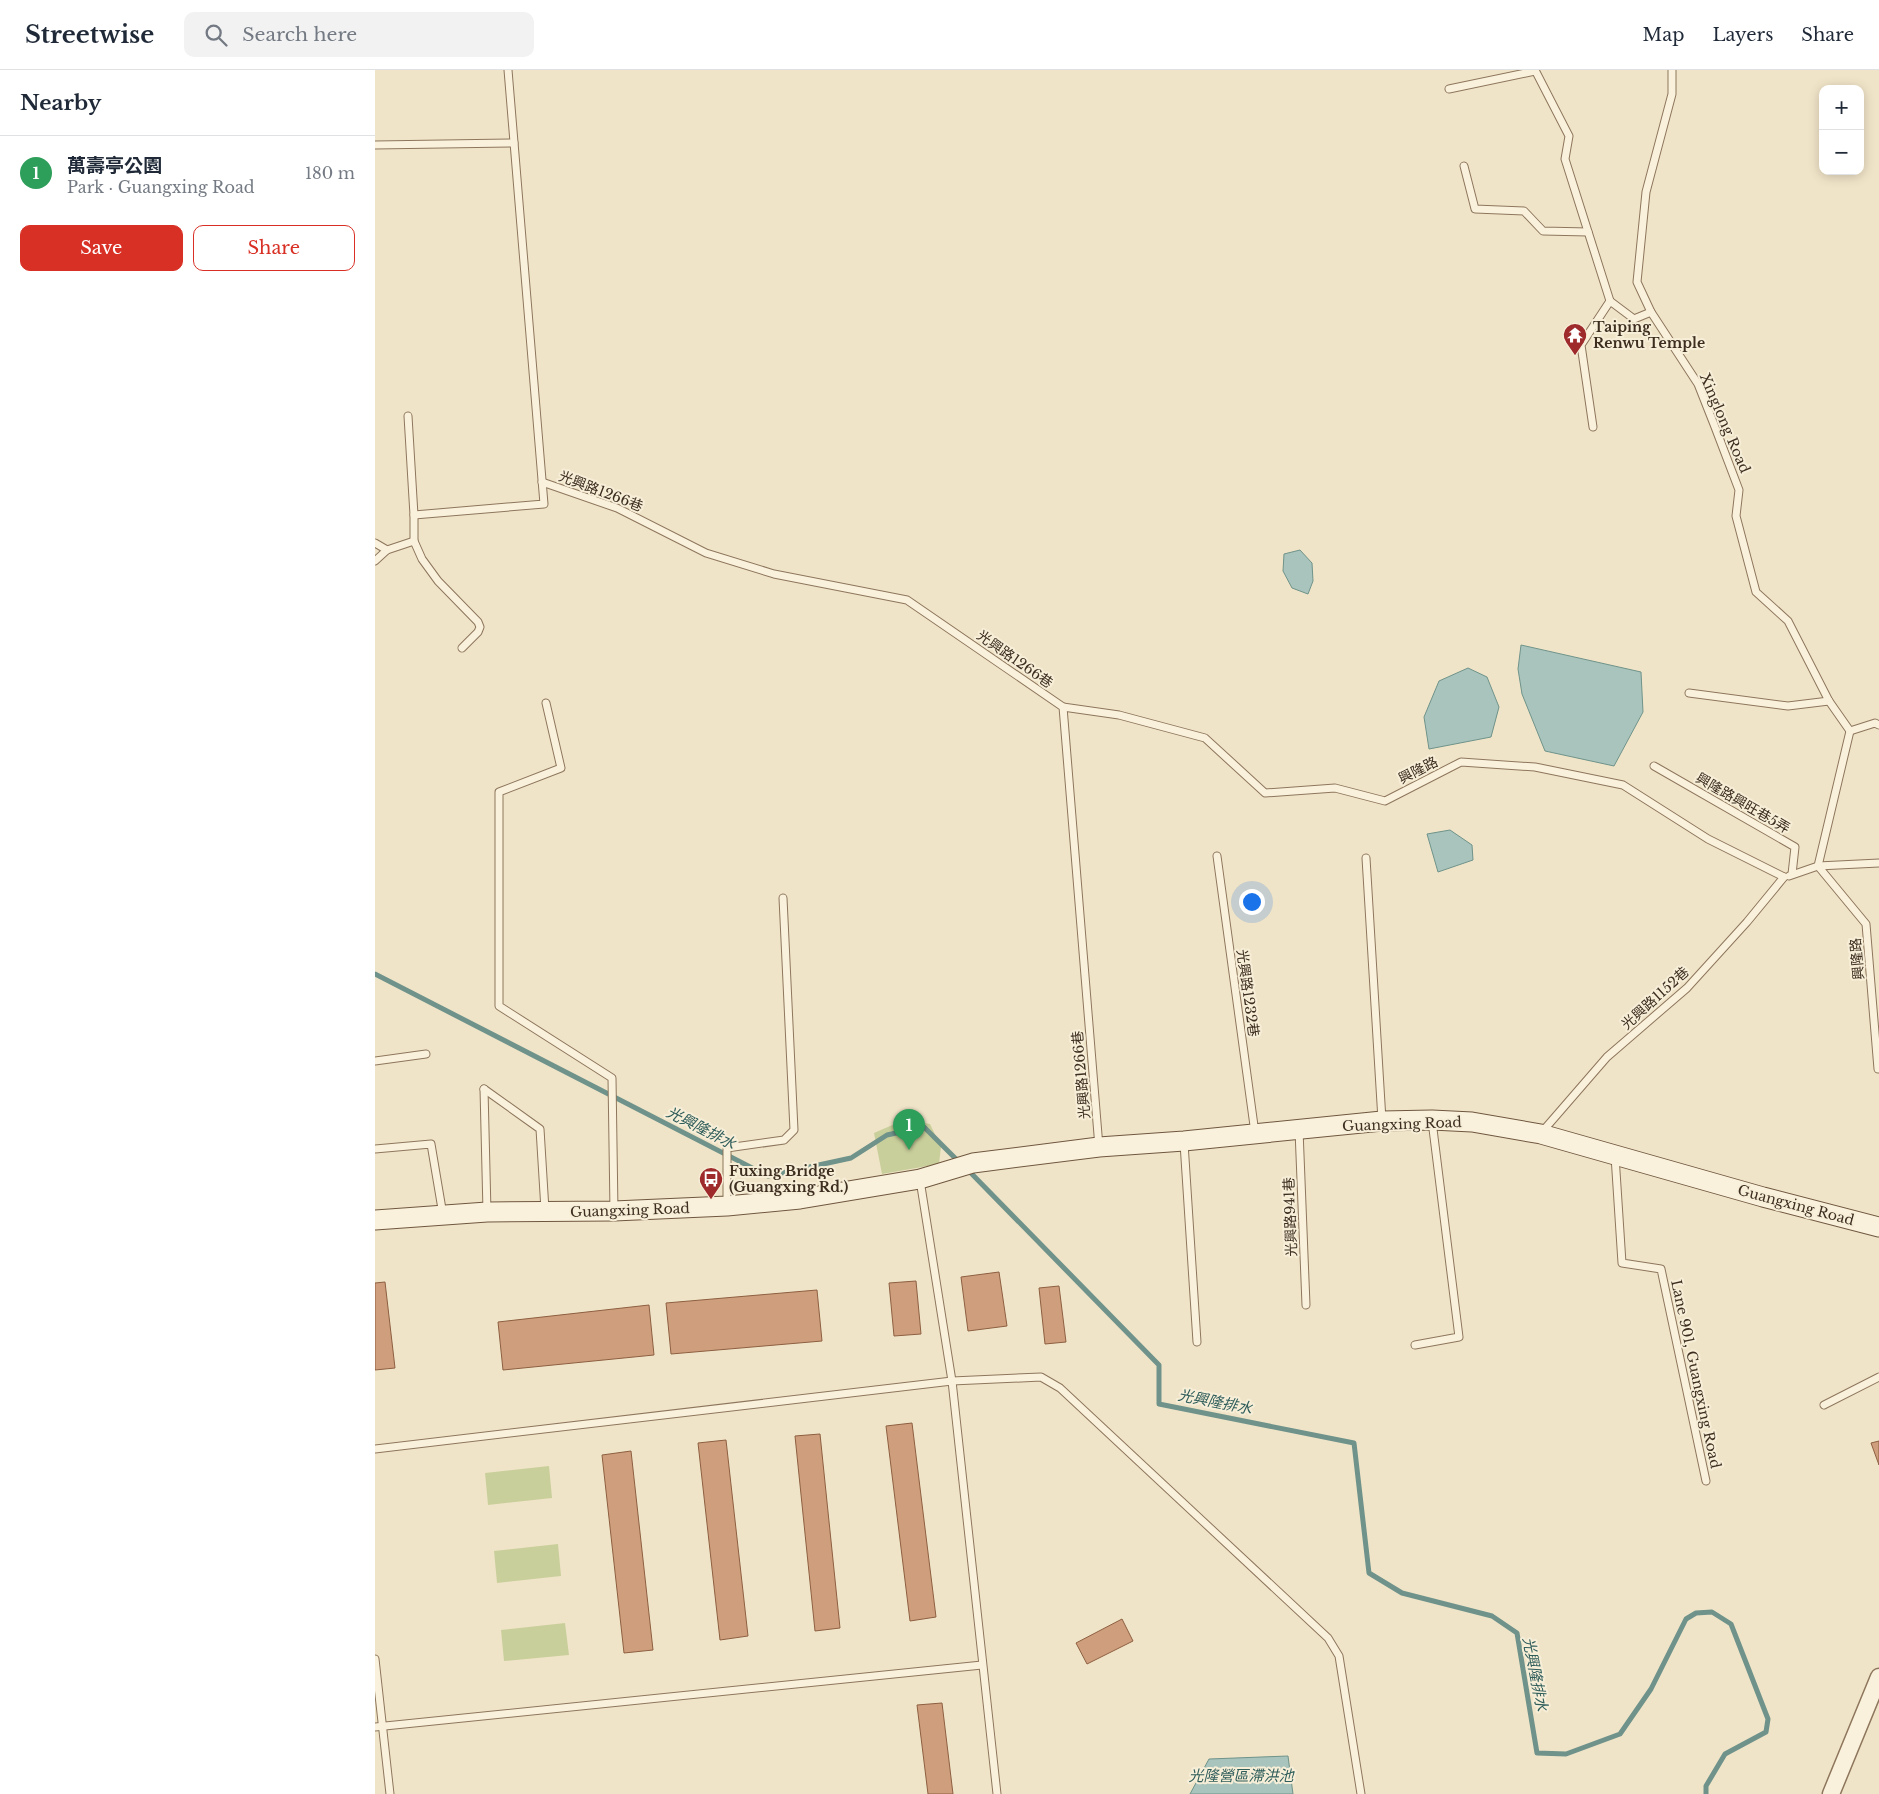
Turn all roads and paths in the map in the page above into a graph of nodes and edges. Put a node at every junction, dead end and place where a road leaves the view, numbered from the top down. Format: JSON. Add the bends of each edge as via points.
{"nodes":[{"id":1,"x":508,"y":70,"type":"edge"},
{"id":2,"x":1535,"y":70,"type":"edge"},
{"id":3,"x":1672,"y":70,"type":"edge"},
{"id":4,"x":1449,"y":89,"type":"dead end"},
{"id":5,"x":514,"y":143,"type":"junction"},
{"id":6,"x":375,"y":145,"type":"edge"},
{"id":7,"x":1464,"y":166,"type":"dead end"},
{"id":8,"x":1588,"y":232,"type":"junction"},
{"id":9,"x":1610,"y":301,"type":"junction"},
{"id":10,"x":1651,"y":312,"type":"junction"},
{"id":11,"x":408,"y":416,"type":"dead end"},
{"id":12,"x":1593,"y":427,"type":"dead end"},
{"id":13,"x":542,"y":482,"type":"junction"},
{"id":14,"x":414,"y":515,"type":"junction"},
{"id":15,"x":414,"y":541,"type":"junction"},
{"id":16,"x":375,"y":543,"type":"edge"},
{"id":17,"x":387,"y":550,"type":"junction"},
{"id":18,"x":375,"y":561,"type":"edge"},
{"id":19,"x":462,"y":648,"type":"dead end"},
{"id":20,"x":1689,"y":693,"type":"dead end"},
{"id":21,"x":1829,"y":701,"type":"junction"},
{"id":22,"x":546,"y":703,"type":"dead end"},
{"id":23,"x":1063,"y":707,"type":"junction"},
{"id":24,"x":1879,"y":726,"type":"edge"},
{"id":25,"x":1850,"y":731,"type":"junction"},
{"id":26,"x":1654,"y":766,"type":"dead end"},
{"id":27,"x":1217,"y":856,"type":"dead end"},
{"id":28,"x":1366,"y":858,"type":"dead end"},
{"id":29,"x":1879,"y":863,"type":"edge"},
{"id":30,"x":1818,"y":866,"type":"junction"},
{"id":31,"x":1792,"y":874,"type":"junction"},
{"id":32,"x":1784,"y":877,"type":"junction"},
{"id":33,"x":783,"y":898,"type":"dead end"},
{"id":34,"x":426,"y":1054,"type":"dead end"},
{"id":35,"x":375,"y":1061,"type":"edge"},
{"id":36,"x":1878,"y":1069,"type":"edge"},
{"id":37,"x":1432,"y":1120,"type":"junction"},
{"id":38,"x":1383,"y":1121,"type":"junction"},
{"id":39,"x":1299,"y":1129,"type":"junction"},
{"id":40,"x":1255,"y":1133,"type":"junction"},
{"id":41,"x":1541,"y":1134,"type":"junction"},
{"id":42,"x":1184,"y":1141,"type":"junction"},
{"id":43,"x":1099,"y":1147,"type":"junction"},
{"id":44,"x":375,"y":1149,"type":"edge"},
{"id":45,"x":1615,"y":1156,"type":"junction"},
{"id":46,"x":920,"y":1179,"type":"junction"},
{"id":47,"x":727,"y":1206,"type":"junction"},
{"id":48,"x":545,"y":1211,"type":"junction"},
{"id":49,"x":614,"y":1211,"type":"junction"},
{"id":50,"x":487,"y":1212,"type":"junction"},
{"id":51,"x":443,"y":1215,"type":"junction"},
{"id":52,"x":375,"y":1220,"type":"edge"},
{"id":53,"x":1879,"y":1228,"type":"edge"},
{"id":54,"x":1306,"y":1304,"type":"dead end"},
{"id":55,"x":1197,"y":1342,"type":"dead end"},
{"id":56,"x":1415,"y":1345,"type":"dead end"},
{"id":57,"x":1879,"y":1377,"type":"edge"},
{"id":58,"x":953,"y":1381,"type":"junction"},
{"id":59,"x":1824,"y":1406,"type":"dead end"},
{"id":60,"x":375,"y":1449,"type":"edge"},
{"id":61,"x":1706,"y":1482,"type":"dead end"},
{"id":62,"x":375,"y":1659,"type":"edge"},
{"id":63,"x":982,"y":1665,"type":"junction"},
{"id":64,"x":1879,"y":1677,"type":"edge"},
{"id":65,"x":379,"y":1727,"type":"edge"},
{"id":66,"x":390,"y":1794,"type":"edge"},
{"id":67,"x":997,"y":1794,"type":"edge"},
{"id":68,"x":1361,"y":1794,"type":"edge"},
{"id":69,"x":1831,"y":1794,"type":"edge"}],
"edges":[{"from":1,"to":5,"type":"lane"},
{"from":2,"to":4,"type":"lane"},
{"from":2,"to":8,"type":"lane","via":[[1569,136],[1565,159]]},
{"from":3,"to":10,"type":"lane","name":"Xinglong Road","via":[[1672,94],[1645,192],[1637,282]]},
{"from":5,"to":6,"type":"lane"},
{"from":5,"to":13,"type":"lane"},
{"from":7,"to":8,"type":"lane","via":[[1475,209],[1524,211],[1543,231]]},
{"from":8,"to":9,"type":"lane"},
{"from":9,"to":10,"type":"lane","via":[[1635,319]]},
{"from":9,"to":12,"type":"lane","via":[[1581,344]]},
{"from":10,"to":21,"type":"lane","name":"Xinglong Road","via":[[1698,384],[1739,490],[1736,516],[1756,592],[1788,621]]},
{"from":11,"to":14,"type":"lane"},
{"from":13,"to":14,"type":"lane","via":[[544,504]]},
{"from":13,"to":23,"type":"lane","name":"光興路1266巷","via":[[617,508],[715,555],[774,574],[907,600]]},
{"from":14,"to":15,"type":"lane"},
{"from":15,"to":17,"type":"lane"},
{"from":15,"to":19,"type":"lane","via":[[438,581],[479,622],[478,632]]},
{"from":16,"to":17,"type":"lane"},
{"from":17,"to":18,"type":"lane"},
{"from":20,"to":21,"type":"lane","via":[[1788,706]]},
{"from":21,"to":25,"type":"lane","name":"Xinglong Road"},
{"from":22,"to":49,"type":"lane","via":[[561,768],[499,792],[499,1006],[612,1078]]},
{"from":23,"to":32,"type":"lane","name":"興隆路","via":[[1119,715],[1205,738],[1265,793],[1335,788],[1385,801],[1461,762],[1535,767],[1623,785],[1708,839]]},
{"from":23,"to":43,"type":"lane","name":"光興路1266巷"},
{"from":24,"to":25,"type":"lane","via":[[1875,723]]},
{"from":25,"to":30,"type":"lane"},
{"from":26,"to":31,"type":"lane","name":"興隆路興旺巷5弄","via":[[1795,847]]},
{"from":27,"to":40,"type":"lane","name":"光興路1232巷"},
{"from":28,"to":38,"type":"lane"},
{"from":29,"to":30,"type":"lane"},
{"from":30,"to":31,"type":"lane"},
{"from":30,"to":36,"type":"lane","name":"興隆路","via":[[1866,924]]},
{"from":31,"to":32,"type":"lane"},
{"from":32,"to":41,"type":"lane","name":"光興路1152巷","via":[[1687,988],[1607,1057]]},
{"from":33,"to":47,"type":"lane","via":[[794,1130],[784,1140],[727,1148]]},
{"from":34,"to":35,"type":"lane"},
{"from":37,"to":38,"type":"main road","name":"Guangxing Road"},
{"from":37,"to":41,"type":"main road","name":"Guangxing Road","via":[[1472,1122]]},
{"from":37,"to":56,"type":"lane","via":[[1459,1337]]},
{"from":38,"to":39,"type":"main road","name":"Guangxing Road"},
{"from":39,"to":40,"type":"main road","name":"Guangxing Road"},
{"from":39,"to":54,"type":"lane","name":"光興路941巷"},
{"from":40,"to":42,"type":"main road","name":"Guangxing Road"},
{"from":41,"to":45,"type":"main road","name":"Guangxing Road"},
{"from":42,"to":43,"type":"main road","name":"Guangxing Road"},
{"from":42,"to":55,"type":"lane"},
{"from":43,"to":46,"type":"main road","name":"Guangxing Road","via":[[973,1163]]},
{"from":44,"to":51,"type":"lane","via":[[431,1144]]},
{"from":45,"to":53,"type":"main road","name":"Guangxing Road"},
{"from":45,"to":61,"type":"lane","name":"Lane 901, Guangxing Road","via":[[1622,1263],[1661,1269]]},
{"from":46,"to":47,"type":"main road","name":"Guangxing Road","via":[[800,1199]]},
{"from":46,"to":58,"type":"lane"},
{"from":47,"to":49,"type":"main road","name":"Guangxing Road"},
{"from":48,"to":49,"type":"main road","name":"Guangxing Road"},
{"from":48,"to":50,"type":"main road","name":"Guangxing Road"},
{"from":48,"to":50,"type":"lane","via":[[540,1130],[484,1088]]},
{"from":50,"to":51,"type":"main road","name":"Guangxing Road"},
{"from":51,"to":52,"type":"main road","name":"Guangxing Road"},
{"from":57,"to":59,"type":"lane"},
{"from":58,"to":60,"type":"lane"},
{"from":58,"to":63,"type":"lane"},
{"from":58,"to":68,"type":"lane","via":[[1041,1377],[1060,1388],[1328,1638],[1339,1656]]},
{"from":62,"to":65,"type":"lane"},
{"from":63,"to":65,"type":"lane"},
{"from":63,"to":67,"type":"lane"},
{"from":64,"to":69,"type":"street"},
{"from":65,"to":66,"type":"lane"}]}
